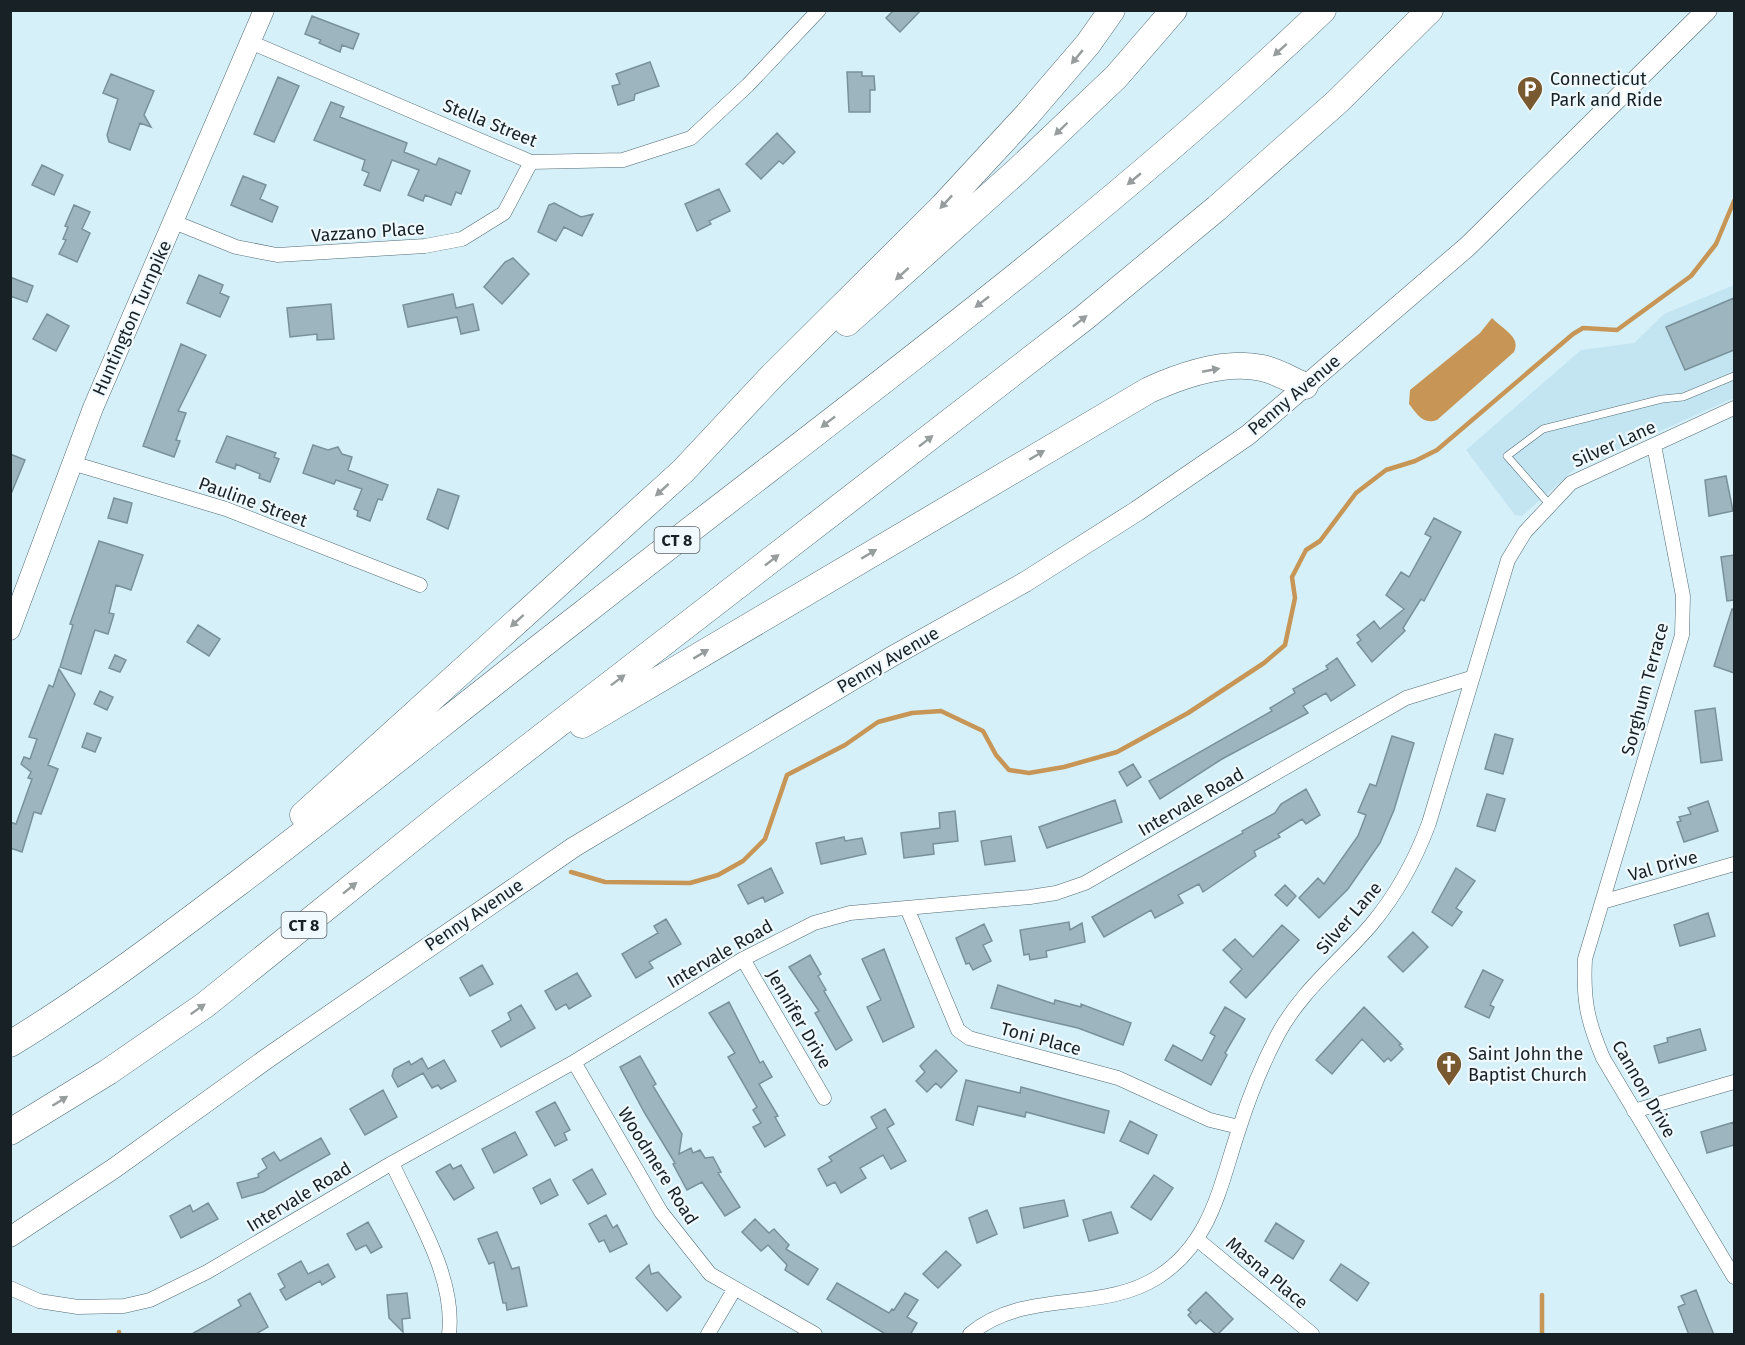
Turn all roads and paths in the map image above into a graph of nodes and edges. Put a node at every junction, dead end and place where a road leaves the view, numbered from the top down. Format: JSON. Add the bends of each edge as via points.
{"nodes":[{"id":1,"x":264,"y":10,"type":"edge"},
{"id":2,"x":819,"y":10,"type":"edge"},
{"id":3,"x":1112,"y":10,"type":"edge"},
{"id":4,"x":1174,"y":10,"type":"edge"},
{"id":5,"x":1323,"y":10,"type":"edge"},
{"id":6,"x":1430,"y":10,"type":"edge"},
{"id":7,"x":1707,"y":10,"type":"edge"},
{"id":8,"x":250,"y":42,"type":"junction"},
{"id":9,"x":531,"y":162,"type":"junction"},
{"id":10,"x":174,"y":222,"type":"junction"},
{"id":11,"x":1734,"y":376,"type":"edge"},
{"id":12,"x":1305,"y":386,"type":"junction"},
{"id":13,"x":1734,"y":408,"type":"edge"},
{"id":14,"x":1654,"y":445,"type":"junction"},
{"id":15,"x":72,"y":463,"type":"junction"},
{"id":16,"x":683,"y":471,"type":"junction"},
{"id":17,"x":1550,"y":505,"type":"junction"},
{"id":18,"x":420,"y":585,"type":"dead end"},
{"id":19,"x":10,"y":630,"type":"edge"},
{"id":20,"x":1471,"y":678,"type":"junction"},
{"id":21,"x":455,"y":804,"type":"junction"},
{"id":22,"x":1734,"y":864,"type":"edge"},
{"id":23,"x":1602,"y":902,"type":"junction"},
{"id":24,"x":907,"y":908,"type":"junction"},
{"id":25,"x":174,"y":932,"type":"junction"},
{"id":26,"x":743,"y":959,"type":"junction"},
{"id":27,"x":10,"y":1044,"type":"edge"},
{"id":28,"x":574,"y":1062,"type":"junction"},
{"id":29,"x":1734,"y":1082,"type":"edge"},
{"id":30,"x":824,"y":1098,"type":"dead end"},
{"id":31,"x":1634,"y":1111,"type":"junction"},
{"id":32,"x":1239,"y":1127,"type":"junction"},
{"id":33,"x":10,"y":1132,"type":"edge"},
{"id":34,"x":392,"y":1163,"type":"junction"},
{"id":35,"x":10,"y":1237,"type":"edge"},
{"id":36,"x":1198,"y":1240,"type":"junction"},
{"id":37,"x":1734,"y":1277,"type":"edge"},
{"id":38,"x":10,"y":1287,"type":"edge"},
{"id":39,"x":734,"y":1290,"type":"junction"},
{"id":40,"x":449,"y":1335,"type":"edge"},
{"id":41,"x":708,"y":1335,"type":"edge"},
{"id":42,"x":815,"y":1335,"type":"edge"},
{"id":43,"x":970,"y":1335,"type":"edge"},
{"id":44,"x":1312,"y":1335,"type":"edge"}],
"edges":[{"from":1,"to":8,"type":"main road","name":"Huntington Turnpike"},
{"from":2,"to":9,"type":"street","name":"Stella Street","via":[[692,138],[623,160]]},
{"from":3,"to":16,"type":"highway","one_way":true,"via":[[1061,76],[996,148]]},
{"from":4,"to":16,"type":"highway","one_way":true,"via":[[1116,77],[1018,170]]},
{"from":5,"to":25,"type":"highway","number":"CT 8","one_way":true,"via":[[1210,113],[1042,255]]},
{"from":21,"to":6,"type":"highway","number":"CT 8","one_way":true,"via":[[1093,310],[1320,117]]},
{"from":7,"to":12,"type":"main road","name":"Penny Avenue","via":[[1468,246]]},
{"from":8,"to":9,"type":"street","name":"Stella Street"},
{"from":8,"to":10,"type":"main road","name":"Huntington Turnpike"},
{"from":9,"to":10,"type":"street","name":"Vazzano Place","via":[[504,213],[462,239],[425,246],[277,255],[236,247]]},
{"from":10,"to":15,"type":"main road","name":"Huntington Turnpike"},
{"from":11,"to":17,"type":"lane","via":[[1683,397],[1543,429],[1507,456]]},
{"from":21,"to":12,"type":"highway","one_way":true,"via":[[518,772],[588,721],[1149,390],[1205,371],[1239,366],[1270,370]]},
{"from":12,"to":35,"type":"main road","name":"Penny Avenue","via":[[1239,441],[1025,582],[891,657],[574,847]]},
{"from":13,"to":14,"type":"street","name":"Silver Lane"},
{"from":14,"to":17,"type":"street","name":"Silver Lane","via":[[1571,483]]},
{"from":14,"to":23,"type":"street","name":"Sorghum Terrace","via":[[1683,596],[1682,635]]},
{"from":15,"to":18,"type":"street","name":"Pauline Street","via":[[226,509]]},
{"from":15,"to":19,"type":"main road","name":"Huntington Turnpike"},
{"from":16,"to":25,"type":"highway","one_way":true},
{"from":17,"to":20,"type":"street","name":"Silver Lane","via":[[1525,532],[1508,560]]},
{"from":20,"to":24,"type":"street","name":"Intervale Road","via":[[1406,698],[1085,883],[1030,897]]},
{"from":20,"to":32,"type":"street","name":"Silver Lane","via":[[1429,823],[1413,864],[1371,926],[1296,1007],[1278,1035]]},
{"from":33,"to":21,"type":"highway","number":"CT 8","one_way":true,"via":[[108,1072],[205,1005]]},
{"from":22,"to":23,"type":"street","name":"Val Drive"},
{"from":23,"to":31,"type":"street","name":"Cannon Drive","via":[[1585,959],[1588,1024]]},
{"from":24,"to":26,"type":"street","name":"Intervale Road","via":[[830,917]]},
{"from":24,"to":32,"type":"street","name":"Toni Place","via":[[958,1030],[969,1038],[1118,1078],[1210,1120]]},
{"from":25,"to":27,"type":"highway","number":"CT 8"},
{"from":26,"to":28,"type":"street","name":"Intervale Road"},
{"from":26,"to":30,"type":"street","name":"Jennifer Drive"},
{"from":28,"to":34,"type":"street","name":"Intervale Road"},
{"from":28,"to":39,"type":"street","name":"Woodmere Road","via":[[661,1212],[710,1274]]},
{"from":29,"to":31,"type":"street"},
{"from":31,"to":37,"type":"street","name":"Cannon Drive"},
{"from":32,"to":36,"type":"street","name":"Silver Lane","via":[[1212,1212]]},
{"from":34,"to":38,"type":"street","name":"Intervale Road","via":[[207,1272],[150,1300],[124,1306],[78,1307],[39,1300]]},
{"from":34,"to":40,"type":"street","via":[[449,1293]]},
{"from":36,"to":43,"type":"street","name":"Silver Lane","via":[[1166,1270],[1136,1289],[1105,1298],[1020,1308],[982,1325]]},
{"from":36,"to":44,"type":"street","name":"Masna Place"},
{"from":39,"to":41,"type":"street"},
{"from":39,"to":42,"type":"street","name":"Woodmere Road"}]}
